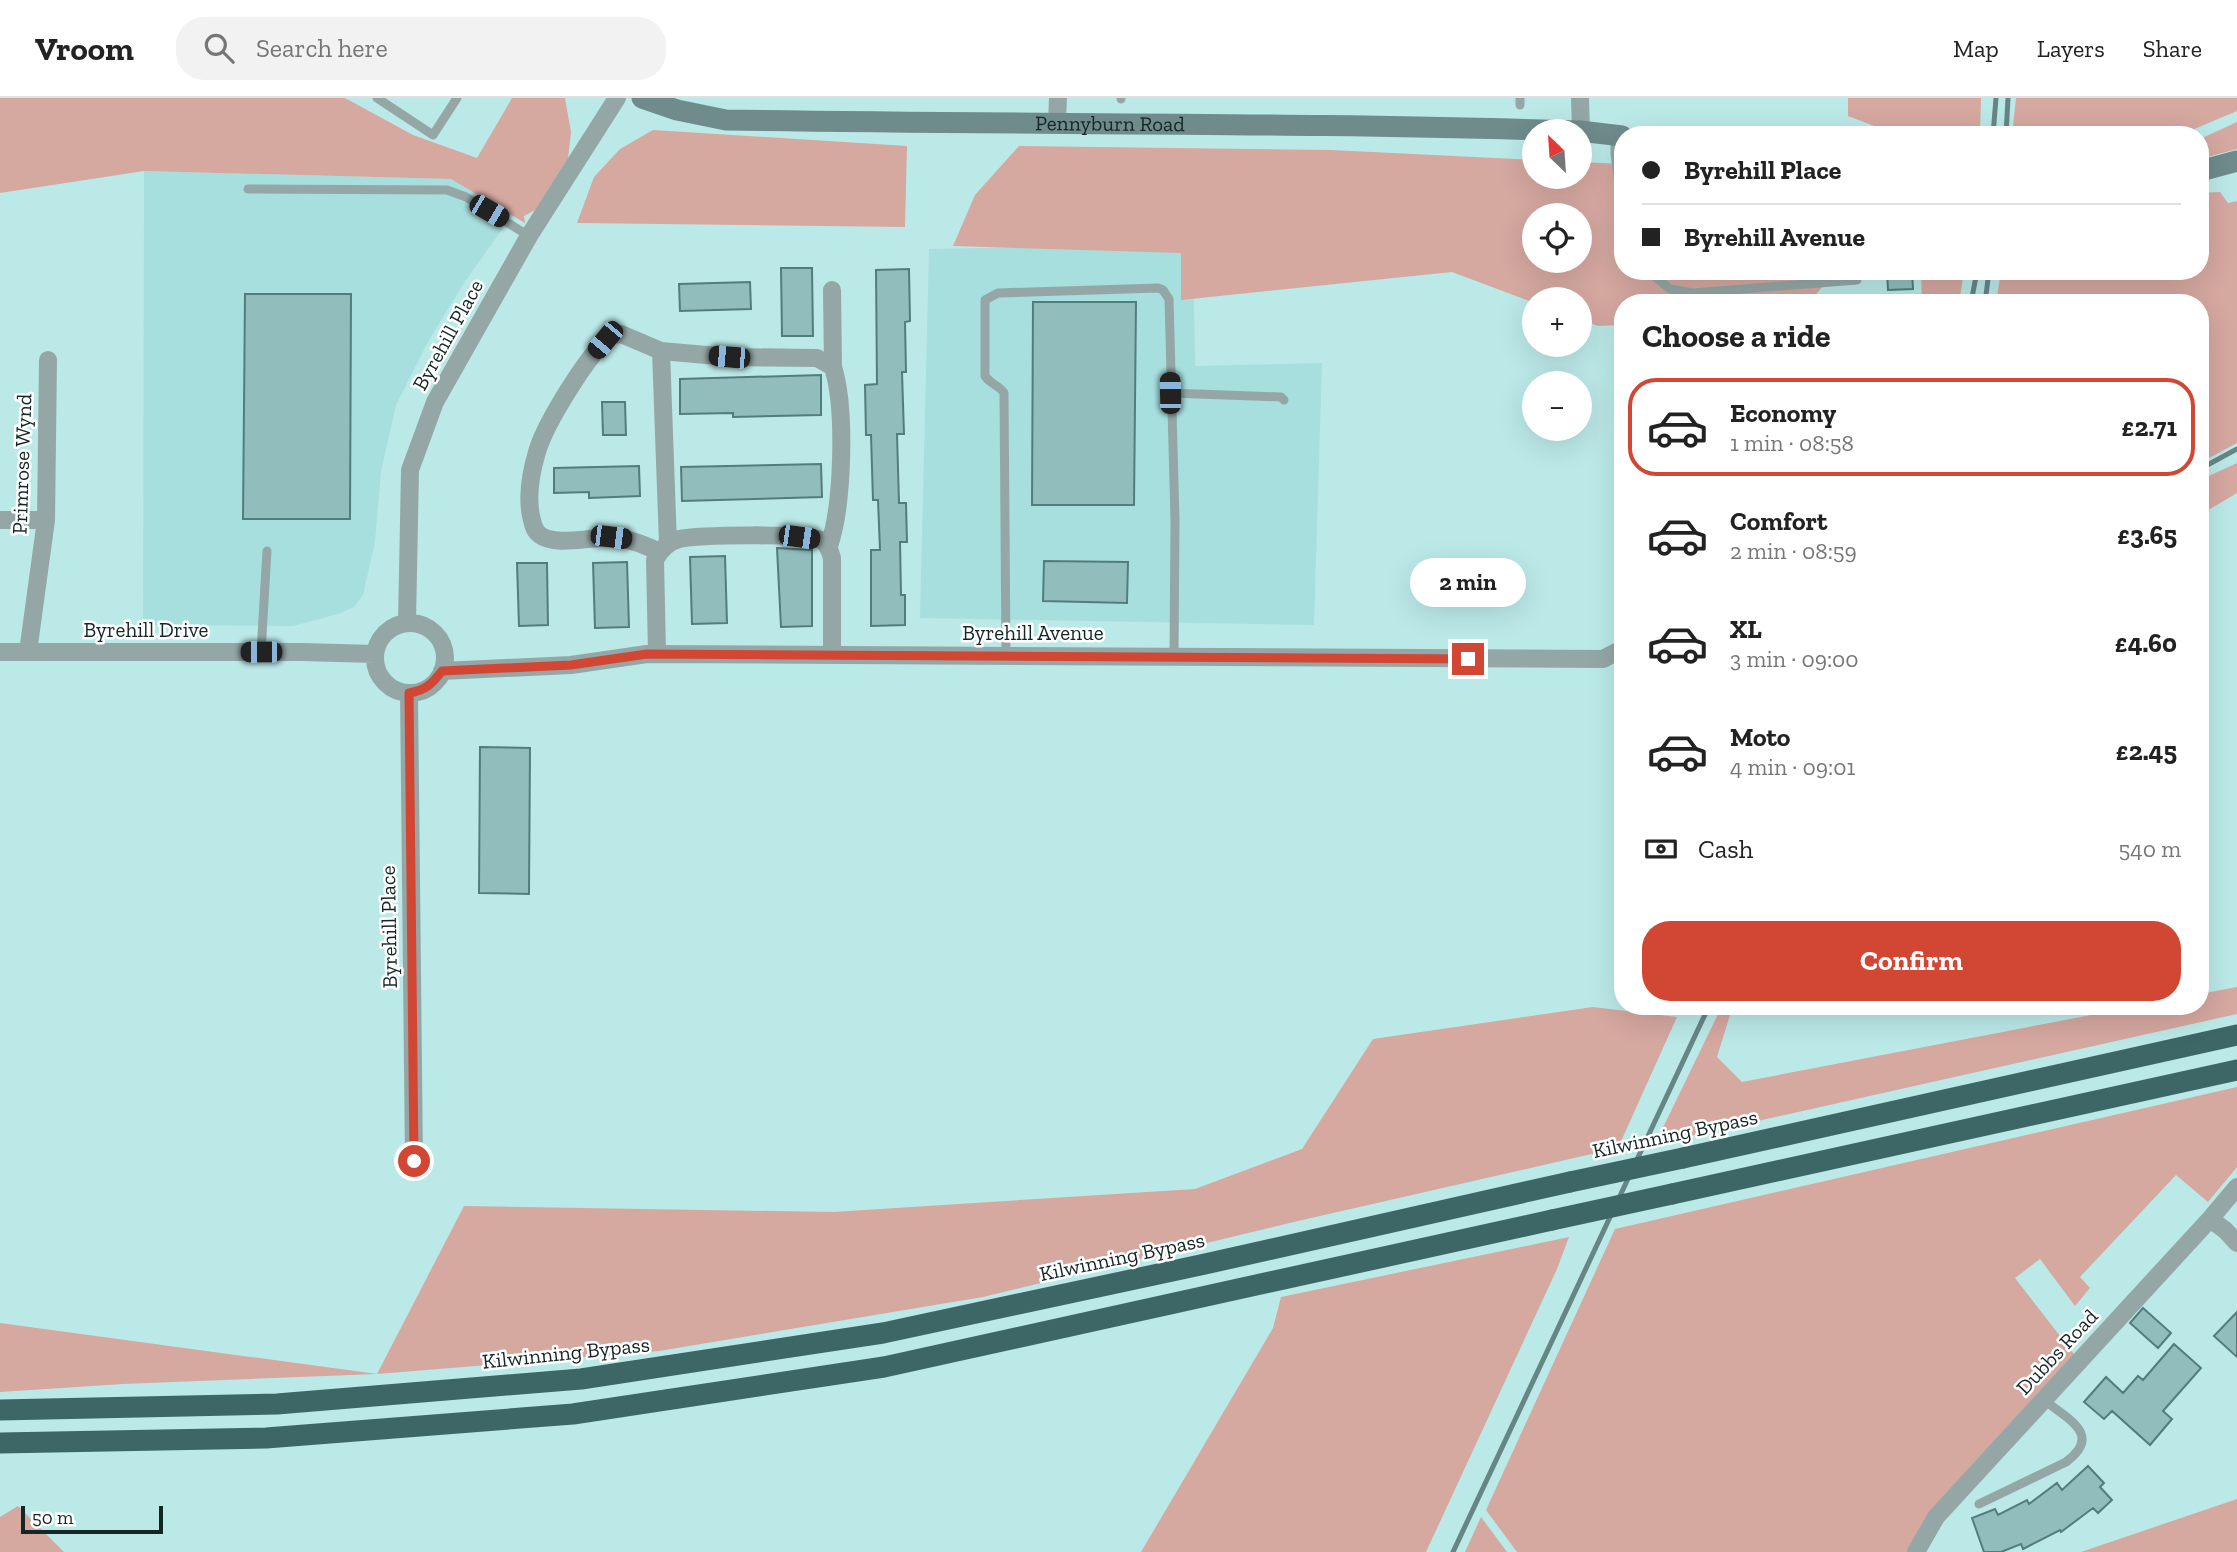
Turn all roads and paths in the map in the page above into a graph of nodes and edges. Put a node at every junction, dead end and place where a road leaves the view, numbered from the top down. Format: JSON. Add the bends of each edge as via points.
{"nodes":[{"id":1,"x":377,"y":98,"type":"edge"},
{"id":2,"x":457,"y":98,"type":"edge"},
{"id":3,"x":617,"y":98,"type":"edge"},
{"id":4,"x":642,"y":98,"type":"edge"},
{"id":5,"x":1058,"y":98,"type":"edge"},
{"id":6,"x":1580,"y":98,"type":"edge"},
{"id":7,"x":1580,"y":119,"type":"edge"},
{"id":8,"x":1057,"y":124,"type":"junction"},
{"id":9,"x":1522,"y":129,"type":"edge"},
{"id":10,"x":1592,"y":132,"type":"edge"},
{"id":11,"x":1614,"y":134,"type":"edge"},
{"id":12,"x":2237,"y":161,"type":"edge"},
{"id":13,"x":2209,"y":169,"type":"edge"},
{"id":14,"x":248,"y":190,"type":"dead end"},
{"id":15,"x":529,"y":236,"type":"junction"},
{"id":16,"x":1659,"y":280,"type":"edge"},
{"id":17,"x":1857,"y":280,"type":"dead end"},
{"id":18,"x":832,"y":290,"type":"dead end"},
{"id":19,"x":662,"y":351,"type":"junction"},
{"id":20,"x":48,"y":359,"type":"dead end"},
{"id":21,"x":833,"y":367,"type":"junction"},
{"id":22,"x":1170,"y":393,"type":"junction"},
{"id":23,"x":1284,"y":400,"type":"dead end"},
{"id":24,"x":0,"y":520,"type":"edge"},
{"id":25,"x":46,"y":520,"type":"junction"},
{"id":26,"x":828,"y":546,"type":"junction"},
{"id":27,"x":664,"y":548,"type":"junction"},
{"id":28,"x":267,"y":551,"type":"dead end"},
{"id":29,"x":408,"y":623,"type":"junction"},
{"id":30,"x":0,"y":652,"type":"edge"},
{"id":31,"x":27,"y":652,"type":"junction"},
{"id":32,"x":261,"y":652,"type":"junction"},
{"id":33,"x":1614,"y":653,"type":"edge"},
{"id":34,"x":375,"y":654,"type":"junction"},
{"id":35,"x":657,"y":654,"type":"junction"},
{"id":36,"x":832,"y":655,"type":"junction"},
{"id":37,"x":1006,"y":656,"type":"junction"},
{"id":38,"x":1174,"y":657,"type":"junction"},
{"id":39,"x":442,"y":671,"type":"junction"},
{"id":40,"x":409,"y":693,"type":"junction"},
{"id":41,"x":2237,"y":1034,"type":"edge"},
{"id":42,"x":2237,"y":1070,"type":"edge"},
{"id":43,"x":414,"y":1161,"type":"dead end"},
{"id":44,"x":2237,"y":1187,"type":"edge"},
{"id":45,"x":2210,"y":1219,"type":"junction"},
{"id":46,"x":2237,"y":1243,"type":"edge"},
{"id":47,"x":2044,"y":1400,"type":"junction"},
{"id":48,"x":0,"y":1410,"type":"edge"},
{"id":49,"x":0,"y":1443,"type":"edge"},
{"id":50,"x":1979,"y":1504,"type":"dead end"},
{"id":51,"x":1916,"y":1552,"type":"edge"}],
"edges":[{"from":1,"to":2,"type":"lane","via":[[433,135]]},
{"from":3,"to":15,"type":"street","name":"Byrehill Place"},
{"from":4,"to":8,"type":"street","name":"Pennyburn Road","via":[[726,120]]},
{"from":5,"to":8,"type":"street"},
{"from":6,"to":7,"type":"street"},
{"from":8,"to":9,"type":"street","name":"Pennyburn Road"},
{"from":10,"to":11,"type":"street","name":"Pennyburn Road"},
{"from":12,"to":13,"type":"street"},
{"from":14,"to":15,"type":"lane","via":[[447,190]]},
{"from":15,"to":29,"type":"street","name":"Byrehill Place","via":[[435,402],[410,470]]},
{"from":16,"to":17,"type":"lane","via":[[1670,289],[1693,293]]},
{"from":18,"to":21,"type":"street"},
{"from":19,"to":21,"type":"street","via":[[817,358]]},
{"from":19,"to":27,"type":"street"},
{"from":19,"to":27,"type":"street","via":[[621,334],[612,335],[591,357],[538,450],[530,509],[534,529],[554,541],[611,537]]},
{"from":20,"to":25,"type":"street","name":"Primrose Wynd"},
{"from":21,"to":26,"type":"street","via":[[839,459],[835,529]]},
{"from":22,"to":23,"type":"lane"},
{"from":22,"to":37,"type":"lane","via":[[1169,299],[1163,290],[998,293],[985,300],[985,376],[1004,393]]},
{"from":22,"to":38,"type":"lane"},
{"from":24,"to":25,"type":"street"},
{"from":25,"to":31,"type":"street","name":"Primrose Wynd"},
{"from":26,"to":27,"type":"street","via":[[820,540],[787,536],[713,536],[678,540]]},
{"from":26,"to":36,"type":"street","via":[[832,558]]},
{"from":27,"to":35,"type":"street","via":[[655,560]]},
{"from":28,"to":32,"type":"lane"},
{"from":29,"to":34,"type":"street","via":[[387,631]]},
{"from":29,"to":39,"type":"street","via":[[420,624],[439,637],[444,648]]},
{"from":30,"to":31,"type":"street","name":"Byrehill Drive"},
{"from":31,"to":32,"type":"street","name":"Byrehill Drive"},
{"from":32,"to":34,"type":"street","name":"Byrehill Drive"},
{"from":33,"to":38,"type":"street","name":"Byrehill Avenue","via":[[1603,659]]},
{"from":34,"to":40,"type":"street","via":[[385,683]]},
{"from":35,"to":36,"type":"street","name":"Byrehill Avenue"},
{"from":35,"to":39,"type":"street","name":"Byrehill Avenue","via":[[571,665]]},
{"from":36,"to":37,"type":"street","name":"Byrehill Avenue"},
{"from":37,"to":38,"type":"street","name":"Byrehill Avenue"},
{"from":39,"to":40,"type":"street","via":[[432,685]]},
{"from":40,"to":43,"type":"street","name":"Byrehill Place"},
{"from":41,"to":48,"type":"highway","name":"Kilwinning Bypass","bridge":true,"via":[[883,1333],[581,1379],[277,1404]]},
{"from":42,"to":49,"type":"highway","bridge":true,"via":[[884,1367],[586,1412],[266,1438]]},
{"from":44,"to":45,"type":"street","name":"Dubbs Road"},
{"from":45,"to":46,"type":"street"},
{"from":45,"to":47,"type":"street","name":"Dubbs Road"},
{"from":47,"to":50,"type":"lane","via":[[2078,1427],[2083,1442],[2079,1453]]},
{"from":47,"to":51,"type":"street","name":"Dubbs Road","via":[[1936,1517]]}]}
